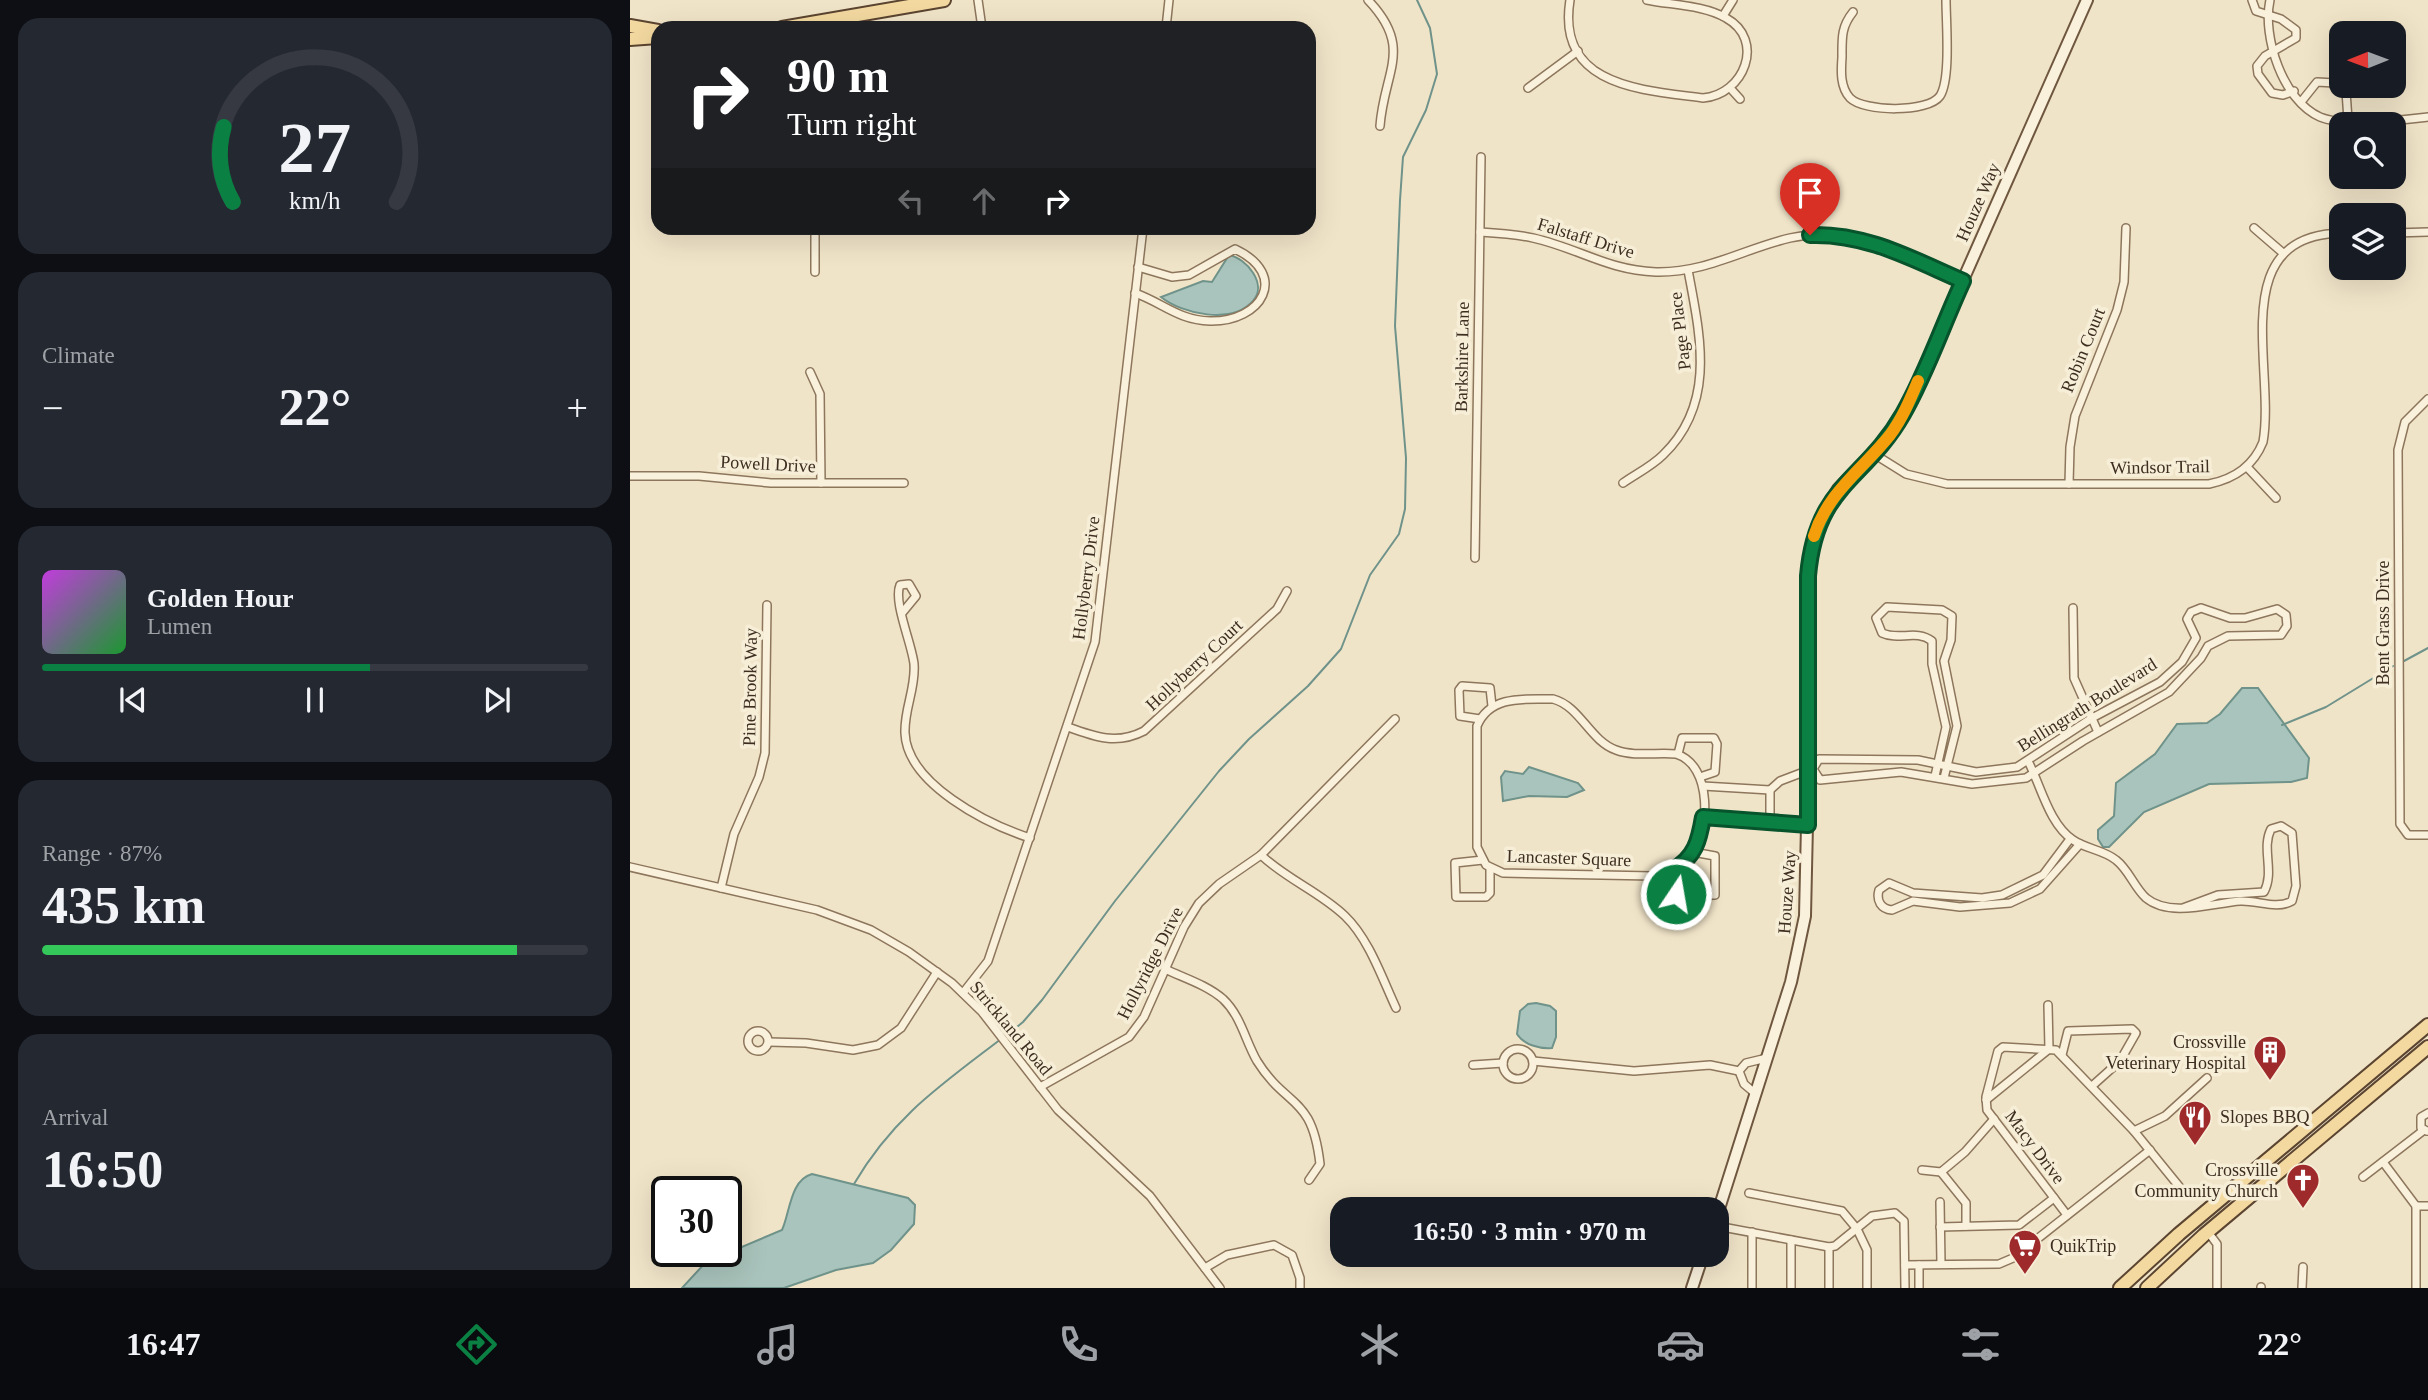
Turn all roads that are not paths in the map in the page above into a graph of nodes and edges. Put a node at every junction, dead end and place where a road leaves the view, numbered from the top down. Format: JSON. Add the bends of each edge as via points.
{"nodes":[{"id":1,"x":944,"y":0,"type":"edge"},
{"id":2,"x":978,"y":0,"type":"edge"},
{"id":3,"x":1169,"y":0,"type":"edge"},
{"id":4,"x":1368,"y":0,"type":"edge"},
{"id":5,"x":1570,"y":0,"type":"edge"},
{"id":6,"x":1650,"y":0,"type":"edge"},
{"id":7,"x":1732,"y":0,"type":"edge"},
{"id":8,"x":1946,"y":0,"type":"edge"},
{"id":9,"x":2087,"y":0,"type":"edge"},
{"id":10,"x":2252,"y":0,"type":"edge"},
{"id":11,"x":2270,"y":0,"type":"edge"},
{"id":12,"x":1853,"y":12,"type":"dead end"},
{"id":13,"x":2267,"y":14,"type":"junction"},
{"id":14,"x":1723,"y":16,"type":"junction"},
{"id":15,"x":830,"y":21,"type":"edge"},
{"id":16,"x":981,"y":21,"type":"edge"},
{"id":17,"x":1167,"y":21,"type":"edge"},
{"id":18,"x":630,"y":26,"type":"edge"},
{"id":19,"x":651,"y":30,"type":"edge"},
{"id":20,"x":651,"y":38,"type":"edge"},
{"id":21,"x":630,"y":39,"type":"edge"},
{"id":22,"x":1578,"y":51,"type":"junction"},
{"id":23,"x":2272,"y":52,"type":"junction"},
{"id":24,"x":1528,"y":88,"type":"dead end"},
{"id":25,"x":1731,"y":89,"type":"junction"},
{"id":26,"x":2294,"y":91,"type":"junction"},
{"id":27,"x":1740,"y":99,"type":"dead end"},
{"id":28,"x":2301,"y":102,"type":"junction"},
{"id":29,"x":2347,"y":112,"type":"edge"},
{"id":30,"x":2428,"y":117,"type":"edge"},
{"id":31,"x":2329,"y":118,"type":"edge"},
{"id":32,"x":2406,"y":118,"type":"edge"},
{"id":33,"x":1380,"y":126,"type":"dead end"},
{"id":34,"x":1481,"y":157,"type":"dead end"},
{"id":35,"x":2126,"y":228,"type":"dead end"},
{"id":36,"x":2254,"y":228,"type":"dead end"},
{"id":37,"x":1480,"y":232,"type":"junction"},
{"id":38,"x":2428,"y":232,"type":"edge"},
{"id":39,"x":2406,"y":233,"type":"edge"},
{"id":40,"x":2329,"y":234,"type":"edge"},
{"id":41,"x":815,"y":235,"type":"edge"},
{"id":42,"x":1142,"y":235,"type":"edge"},
{"id":43,"x":2283,"y":253,"type":"junction"},
{"id":44,"x":1138,"y":267,"type":"junction"},
{"id":45,"x":1688,"y":270,"type":"junction"},
{"id":46,"x":815,"y":272,"type":"dead end"},
{"id":47,"x":1963,"y":281,"type":"junction"},
{"id":48,"x":1135,"y":293,"type":"junction"},
{"id":49,"x":810,"y":372,"type":"dead end"},
{"id":50,"x":2428,"y":398,"type":"edge"},
{"id":51,"x":1874,"y":454,"type":"junction"},
{"id":52,"x":2247,"y":467,"type":"junction"},
{"id":53,"x":630,"y":476,"type":"edge"},
{"id":54,"x":821,"y":483,"type":"junction"},
{"id":55,"x":904,"y":483,"type":"dead end"},
{"id":56,"x":1623,"y":483,"type":"dead end"},
{"id":57,"x":2069,"y":484,"type":"junction"},
{"id":58,"x":2276,"y":498,"type":"dead end"},
{"id":59,"x":1475,"y":558,"type":"dead end"},
{"id":60,"x":1287,"y":591,"type":"dead end"},
{"id":61,"x":767,"y":605,"type":"dead end"},
{"id":62,"x":2073,"y":608,"type":"dead end"},
{"id":63,"x":902,"y":613,"type":"dead end"},
{"id":64,"x":2186,"y":656,"type":"junction"},
{"id":65,"x":2196,"y":664,"type":"junction"},
{"id":66,"x":1954,"y":705,"type":"junction"},
{"id":67,"x":1492,"y":706,"type":"junction"},
{"id":68,"x":1943,"y":708,"type":"junction"},
{"id":69,"x":2092,"y":718,"type":"junction"},
{"id":70,"x":1395,"y":719,"type":"dead end"},
{"id":71,"x":1480,"y":719,"type":"junction"},
{"id":72,"x":1068,"y":727,"type":"junction"},
{"id":73,"x":2098,"y":732,"type":"junction"},
{"id":74,"x":1678,"y":754,"type":"junction"},
{"id":75,"x":1872,"y":759,"type":"junction"},
{"id":76,"x":2028,"y":761,"type":"junction"},
{"id":77,"x":1937,"y":763,"type":"junction"},
{"id":78,"x":1947,"y":766,"type":"junction"},
{"id":79,"x":1811,"y":769,"type":"junction"},
{"id":80,"x":1994,"y":770,"type":"junction"},
{"id":81,"x":1871,"y":772,"type":"junction"},
{"id":82,"x":2034,"y":773,"type":"junction"},
{"id":83,"x":1700,"y":776,"type":"junction"},
{"id":84,"x":1935,"y":776,"type":"junction"},
{"id":85,"x":1944,"y":778,"type":"junction"},
{"id":86,"x":1996,"y":783,"type":"junction"},
{"id":87,"x":1703,"y":786,"type":"junction"},
{"id":88,"x":1770,"y":790,"type":"junction"},
{"id":89,"x":1703,"y":817,"type":"junction"},
{"id":90,"x":1770,"y":822,"type":"junction"},
{"id":91,"x":1808,"y":825,"type":"junction"},
{"id":92,"x":2428,"y":835,"type":"edge"},
{"id":93,"x":1030,"y":838,"type":"junction"},
{"id":94,"x":2070,"y":839,"type":"junction"},
{"id":95,"x":2080,"y":844,"type":"junction"},
{"id":96,"x":1693,"y":852,"type":"junction"},
{"id":97,"x":1261,"y":855,"type":"junction"},
{"id":98,"x":1483,"y":860,"type":"junction"},
{"id":99,"x":630,"y":867,"type":"edge"},
{"id":100,"x":1490,"y":868,"type":"junction"},
{"id":101,"x":1673,"y":870,"type":"junction"},
{"id":102,"x":721,"y":888,"type":"junction"},
{"id":103,"x":1913,"y":897,"type":"junction"},
{"id":104,"x":1982,"y":898,"type":"junction"},
{"id":105,"x":1982,"y":908,"type":"junction"},
{"id":106,"x":2183,"y":908,"type":"junction"},
{"id":107,"x":1165,"y":969,"type":"junction"},
{"id":108,"x":937,"y":972,"type":"junction"},
{"id":109,"x":963,"y":993,"type":"junction"},
{"id":110,"x":2048,"y":1005,"type":"dead end"},
{"id":111,"x":1396,"y":1008,"type":"dead end"},
{"id":112,"x":2428,"y":1025,"type":"edge"},
{"id":113,"x":769,"y":1042,"type":"dead end"},
{"id":114,"x":2428,"y":1047,"type":"edge"},
{"id":115,"x":2049,"y":1049,"type":"junction"},
{"id":116,"x":2062,"y":1055,"type":"junction"},
{"id":117,"x":1767,"y":1058,"type":"junction"},
{"id":118,"x":1532,"y":1061,"type":"junction"},
{"id":119,"x":1503,"y":1063,"type":"junction"},
{"id":120,"x":1474,"y":1065,"type":"dead end"},
{"id":121,"x":1739,"y":1071,"type":"junction"},
{"id":122,"x":2207,"y":1078,"type":"dead end"},
{"id":123,"x":2092,"y":1086,"type":"junction"},
{"id":124,"x":1040,"y":1087,"type":"junction"},
{"id":125,"x":1756,"y":1094,"type":"junction"},
{"id":126,"x":1986,"y":1100,"type":"junction"},
{"id":127,"x":2428,"y":1113,"type":"edge"},
{"id":128,"x":1994,"y":1119,"type":"junction"},
{"id":129,"x":2134,"y":1130,"type":"junction"},
{"id":130,"x":2426,"y":1131,"type":"edge"},
{"id":131,"x":2150,"y":1150,"type":"junction"},
{"id":132,"x":2383,"y":1162,"type":"junction"},
{"id":133,"x":1922,"y":1170,"type":"dead end"},
{"id":134,"x":1941,"y":1172,"type":"junction"},
{"id":135,"x":2362,"y":1177,"type":"dead end"},
{"id":136,"x":1309,"y":1180,"type":"dead end"},
{"id":137,"x":2182,"y":1190,"type":"dead end"},
{"id":138,"x":1749,"y":1193,"type":"dead end"},
{"id":139,"x":1723,"y":1197,"type":"edge"},
{"id":140,"x":2054,"y":1198,"type":"junction"},
{"id":141,"x":1940,"y":1202,"type":"dead end"},
{"id":142,"x":2416,"y":1206,"type":"junction"},
{"id":143,"x":2428,"y":1206,"type":"edge"},
{"id":144,"x":2067,"y":1215,"type":"junction"},
{"id":145,"x":1966,"y":1226,"type":"junction"},
{"id":146,"x":1940,"y":1227,"type":"junction"},
{"id":147,"x":1729,"y":1228,"type":"edge"},
{"id":148,"x":1857,"y":1229,"type":"junction"},
{"id":149,"x":1752,"y":1232,"type":"junction"},
{"id":150,"x":2208,"y":1232,"type":"junction"},
{"id":151,"x":1791,"y":1240,"type":"junction"},
{"id":152,"x":1829,"y":1247,"type":"junction"},
{"id":153,"x":1905,"y":1265,"type":"junction"},
{"id":154,"x":1919,"y":1265,"type":"junction"},
{"id":155,"x":1941,"y":1265,"type":"junction"},
{"id":156,"x":1699,"y":1267,"type":"edge"},
{"id":157,"x":2303,"y":1267,"type":"dead end"},
{"id":158,"x":1205,"y":1268,"type":"junction"},
{"id":159,"x":1220,"y":1288,"type":"edge"},
{"id":160,"x":1300,"y":1288,"type":"edge"},
{"id":161,"x":1692,"y":1288,"type":"edge"},
{"id":162,"x":1752,"y":1288,"type":"edge"},
{"id":163,"x":1791,"y":1288,"type":"edge"},
{"id":164,"x":1829,"y":1288,"type":"edge"},
{"id":165,"x":1867,"y":1288,"type":"edge"},
{"id":166,"x":1905,"y":1288,"type":"edge"},
{"id":167,"x":1919,"y":1288,"type":"edge"},
{"id":168,"x":2120,"y":1288,"type":"edge"},
{"id":169,"x":2147,"y":1288,"type":"edge"},
{"id":170,"x":2217,"y":1288,"type":"edge"},
{"id":171,"x":2302,"y":1288,"type":"edge"},
{"id":172,"x":2416,"y":1288,"type":"edge"}],
"edges":[{"from":1,"to":15,"type":"main road"},
{"from":2,"to":16,"type":"street"},
{"from":3,"to":17,"type":"street"},
{"from":4,"to":33,"type":"street","via":[[1388,24],[1395,45]]},
{"from":5,"to":22,"type":"street","via":[[1569,24]]},
{"from":6,"to":14,"type":"street"},
{"from":7,"to":14,"type":"street"},
{"from":8,"to":12,"type":"street","via":[[1941,95],[1932,104],[1920,106],[1882,109],[1858,105],[1847,95],[1841,79],[1843,25]]},
{"from":9,"to":47,"type":"street","name":"Houze Way"},
{"from":10,"to":13,"type":"street","via":[[2256,12]]},
{"from":11,"to":13,"type":"street"},
{"from":13,"to":23,"type":"street"},
{"from":13,"to":23,"type":"street","via":[[2296,30],[2296,38]]},
{"from":14,"to":25,"type":"street","via":[[1741,31],[1748,51],[1744,72]]},
{"from":18,"to":19,"type":"main road"},
{"from":20,"to":21,"type":"main road"},
{"from":22,"to":24,"type":"street"},
{"from":22,"to":25,"type":"street","via":[[1598,74],[1625,87],[1703,98]]},
{"from":23,"to":26,"type":"street"},
{"from":23,"to":26,"type":"street","via":[[2260,60],[2258,74],[2275,95]]},
{"from":25,"to":27,"type":"street"},
{"from":26,"to":28,"type":"street"},
{"from":28,"to":29,"type":"street","via":[[2316,82],[2335,83],[2346,91]]},
{"from":28,"to":31,"type":"street"},
{"from":30,"to":32,"type":"street"},
{"from":34,"to":37,"type":"street","name":"Barkshire Lane"},
{"from":35,"to":57,"type":"street","name":"Robin Court","via":[[2124,282],[2075,416]]},
{"from":36,"to":43,"type":"street"},
{"from":37,"to":45,"type":"street","name":"Falstaff Drive","via":[[1534,238],[1623,268]]},
{"from":37,"to":59,"type":"street","name":"Barkshire Lane"},
{"from":38,"to":39,"type":"street"},
{"from":40,"to":43,"type":"street","via":[[2311,236]]},
{"from":41,"to":46,"type":"street"},
{"from":42,"to":44,"type":"street","name":"Hollyberry Drive"},
{"from":43,"to":52,"type":"street","via":[[2266,286],[2264,433],[2259,451]]},
{"from":44,"to":48,"type":"street","name":"Hollyberry Drive"},
{"from":44,"to":48,"type":"street","via":[[1172,277],[1189,275],[1235,248],[1249,255],[1265,275],[1267,289],[1261,302],[1232,319],[1211,321],[1180,317]]},
{"from":45,"to":47,"type":"street","name":"Falstaff Drive","via":[[1789,238],[1830,234],[1877,243]]},
{"from":45,"to":56,"type":"street","name":"Page Place","via":[[1702,350],[1696,401],[1685,426],[1662,456]]},
{"from":47,"to":51,"type":"street","name":"Houze Way","via":[[1905,411]]},
{"from":48,"to":72,"type":"street","name":"Hollyberry Drive","via":[[1099,620]]},
{"from":49,"to":54,"type":"street","via":[[820,394]]},
{"from":50,"to":92,"type":"street","name":"Bent Grass Drive","via":[[2413,411],[2400,436],[2398,593],[2400,824],[2409,835]]},
{"from":51,"to":57,"type":"street","name":"Windsor Trail","via":[[1906,474],[1933,483]]},
{"from":51,"to":79,"type":"street","name":"Houze Way","via":[[1838,489],[1813,542],[1808,576]]},
{"from":52,"to":57,"type":"street","name":"Windsor Trail","via":[[2209,484]]},
{"from":52,"to":58,"type":"street"},
{"from":53,"to":54,"type":"street","name":"Powell Drive"},
{"from":54,"to":55,"type":"street","name":"Powell Drive"},
{"from":60,"to":72,"type":"street","name":"Hollyberry Court","via":[[1277,609],[1144,731],[1110,739]]},
{"from":61,"to":102,"type":"street","name":"Pine Brook Way","via":[[765,753],[734,834]]},
{"from":62,"to":69,"type":"street","via":[[2074,678]]},
{"from":63,"to":93,"type":"street","via":[[914,665],[904,731],[912,761],[928,779],[985,819]]},
{"from":64,"to":65,"type":"street"},
{"from":64,"to":65,"type":"street","name":"Bellingrath Boulevard","via":[[2196,638],[2187,619],[2191,612],[2201,608],[2245,618],[2277,609],[2286,615],[2287,626],[2281,635],[2228,636],[2208,646]]},
{"from":64,"to":69,"type":"street","name":"Bellingrath Boulevard","via":[[2160,682]]},
{"from":65,"to":73,"type":"street","name":"Bellingrath Boulevard","via":[[2169,692]]},
{"from":66,"to":68,"type":"street"},
{"from":66,"to":68,"type":"street","via":[[1944,661],[1952,616],[1942,610],[1882,610],[1876,618],[1882,633],[1920,634],[1932,641],[1932,664]]},
{"from":66,"to":78,"type":"street","via":[[1957,726]]},
{"from":67,"to":71,"type":"street"},
{"from":67,"to":71,"type":"street","via":[[1490,688],[1462,686],[1460,716]]},
{"from":67,"to":74,"type":"street","via":[[1504,701],[1553,699],[1569,706],[1613,750]]},
{"from":68,"to":77,"type":"street","via":[[1945,727]]},
{"from":69,"to":73,"type":"street"},
{"from":69,"to":76,"type":"street","name":"Bellingrath Boulevard"},
{"from":70,"to":97,"type":"street","name":"Hollyridge Drive"},
{"from":71,"to":98,"type":"street","name":"Lancaster Square","via":[[1475,778],[1477,847]]},
{"from":72,"to":93,"type":"street","name":"Hollyberry Drive"},
{"from":73,"to":82,"type":"street","name":"Bellingrath Boulevard"},
{"from":74,"to":83,"type":"street"},
{"from":74,"to":83,"type":"street","via":[[1682,737],[1714,738],[1715,772]]},
{"from":75,"to":77,"type":"street","name":"Bellingrath Boulevard"},
{"from":75,"to":79,"type":"street","name":"Bellingrath Boulevard","via":[[1819,758]]},
{"from":75,"to":81,"type":"street"},
{"from":76,"to":80,"type":"street","name":"Bellingrath Boulevard"},
{"from":76,"to":82,"type":"street"},
{"from":77,"to":78,"type":"street","name":"Bellingrath Boulevard"},
{"from":77,"to":84,"type":"street"},
{"from":78,"to":80,"type":"street","name":"Bellingrath Boulevard","via":[[1976,772]]},
{"from":78,"to":85,"type":"street"},
{"from":79,"to":81,"type":"street","name":"Bellingrath Boulevard","via":[[1820,780]]},
{"from":79,"to":88,"type":"street"},
{"from":79,"to":91,"type":"street","name":"Houze Way"},
{"from":80,"to":86,"type":"street"},
{"from":81,"to":84,"type":"street","name":"Bellingrath Boulevard"},
{"from":82,"to":86,"type":"street","name":"Bellingrath Boulevard"},
{"from":82,"to":94,"type":"street","via":[[2051,812]]},
{"from":83,"to":87,"type":"street"},
{"from":84,"to":85,"type":"street","name":"Bellingrath Boulevard"},
{"from":85,"to":86,"type":"street","name":"Bellingrath Boulevard"},
{"from":87,"to":88,"type":"street"},
{"from":87,"to":89,"type":"street"},
{"from":88,"to":90,"type":"street"},
{"from":89,"to":90,"type":"street"},
{"from":89,"to":96,"type":"street"},
{"from":90,"to":91,"type":"street"},
{"from":91,"to":117,"type":"street","name":"Houze Way","via":[[1800,949]]},
{"from":93,"to":109,"type":"street","name":"Hollyberry Drive","via":[[988,961]]},
{"from":94,"to":95,"type":"street"},
{"from":94,"to":104,"type":"street","via":[[2043,875],[2018,890]]},
{"from":95,"to":105,"type":"street","via":[[2040,889],[2010,904]]},
{"from":95,"to":106,"type":"street","via":[[2113,857],[2155,904]]},
{"from":96,"to":101,"type":"street"},
{"from":96,"to":101,"type":"street","via":[[1715,856],[1715,895],[1679,897]]},
{"from":97,"to":107,"type":"street","name":"Hollyridge Drive","via":[[1199,903]]},
{"from":97,"to":111,"type":"street","via":[[1350,921]]},
{"from":98,"to":100,"type":"street","name":"Lancaster Square"},
{"from":98,"to":100,"type":"street","via":[[1455,863],[1456,897],[1486,897]]},
{"from":99,"to":102,"type":"street","name":"Strickland Road"},
{"from":100,"to":101,"type":"street","name":"Lancaster Square","via":[[1544,875],[1652,876]]},
{"from":102,"to":108,"type":"street","name":"Strickland Road","via":[[850,920],[892,941]]},
{"from":103,"to":103,"type":"street","via":[[1889,883],[1877,895],[1887,909]]},
{"from":103,"to":104,"type":"street"},
{"from":103,"to":105,"type":"street"},
{"from":104,"to":105,"type":"street"},
{"from":106,"to":106,"type":"street","via":[[2252,900],[2285,905],[2292,901],[2296,887],[2292,833],[2281,827],[2271,829],[2266,838],[2269,870],[2264,892],[2218,895]]},
{"from":107,"to":124,"type":"street","name":"Hollyridge Drive","via":[[1144,1017],[1129,1037]]},
{"from":107,"to":136,"type":"street","via":[[1222,998],[1239,1021],[1259,1065],[1310,1119],[1320,1164]]},
{"from":108,"to":109,"type":"street","name":"Strickland Road"},
{"from":108,"to":113,"type":"street","via":[[901,1028],[878,1045],[853,1050]]},
{"from":109,"to":124,"type":"street","name":"Strickland Road"},
{"from":110,"to":115,"type":"street"},
{"from":112,"to":168,"type":"main road"},
{"from":114,"to":150,"type":"main road"},
{"from":115,"to":116,"type":"street","name":"Macy Drive"},
{"from":115,"to":126,"type":"street"},
{"from":115,"to":126,"type":"street","name":"Macy Drive","via":[[2003,1047],[1998,1051]]},
{"from":116,"to":123,"type":"street","name":"Macy Drive"},
{"from":116,"to":123,"type":"street","via":[[2068,1031],[2132,1029],[2136,1033],[2120,1061]]},
{"from":117,"to":121,"type":"street","via":[[1746,1063]]},
{"from":117,"to":125,"type":"street","name":"Houze Way"},
{"from":118,"to":119,"type":"street","via":[[1528,1053],[1514,1049]]},
{"from":118,"to":119,"type":"street","via":[[1531,1071],[1519,1079],[1510,1076]]},
{"from":118,"to":121,"type":"street","via":[[1633,1071],[1710,1065]]},
{"from":119,"to":120,"type":"street"},
{"from":121,"to":125,"type":"street","via":[[1744,1084]]},
{"from":122,"to":129,"type":"street","via":[[2165,1116]]},
{"from":123,"to":129,"type":"street","name":"Macy Drive"},
{"from":124,"to":158,"type":"street","name":"Strickland Road","via":[[1072,1125],[1150,1196]]},
{"from":125,"to":139,"type":"street","name":"Houze Way"},
{"from":126,"to":128,"type":"street","name":"Macy Drive"},
{"from":127,"to":130,"type":"street","via":[[2419,1119]]},
{"from":128,"to":134,"type":"street"},
{"from":128,"to":140,"type":"street","name":"Macy Drive"},
{"from":129,"to":131,"type":"street","name":"Macy Drive"},
{"from":130,"to":132,"type":"street"},
{"from":131,"to":137,"type":"street","name":"Macy Drive"},
{"from":131,"to":144,"type":"street"},
{"from":132,"to":135,"type":"street"},
{"from":132,"to":142,"type":"street"},
{"from":133,"to":134,"type":"street"},
{"from":134,"to":145,"type":"street","via":[[1966,1203]]},
{"from":138,"to":148,"type":"street","via":[[1842,1211]]},
{"from":140,"to":144,"type":"street","name":"Macy Drive"},
{"from":140,"to":145,"type":"street","via":[[2019,1225]]},
{"from":141,"to":146,"type":"street"},
{"from":142,"to":143,"type":"street"},
{"from":142,"to":172,"type":"street"},
{"from":144,"to":155,"type":"street","via":[[2006,1261]]},
{"from":145,"to":146,"type":"street"},
{"from":146,"to":155,"type":"street"},
{"from":147,"to":149,"type":"street"},
{"from":148,"to":152,"type":"street"},
{"from":148,"to":153,"type":"street","via":[[1879,1213],[1902,1217]]},
{"from":148,"to":165,"type":"street","via":[[1867,1250]]},
{"from":149,"to":151,"type":"street"},
{"from":149,"to":162,"type":"street"},
{"from":150,"to":169,"type":"main road"},
{"from":150,"to":170,"type":"street","via":[[2217,1244]]},
{"from":151,"to":152,"type":"street"},
{"from":151,"to":163,"type":"street"},
{"from":152,"to":164,"type":"street"},
{"from":153,"to":154,"type":"street"},
{"from":153,"to":166,"type":"street"},
{"from":154,"to":155,"type":"street"},
{"from":154,"to":167,"type":"street"},
{"from":156,"to":161,"type":"street"},
{"from":157,"to":171,"type":"street"},
{"from":158,"to":159,"type":"street","name":"Strickland Road"},
{"from":158,"to":160,"type":"street","via":[[1227,1255],[1274,1245],[1292,1255]]}]}
